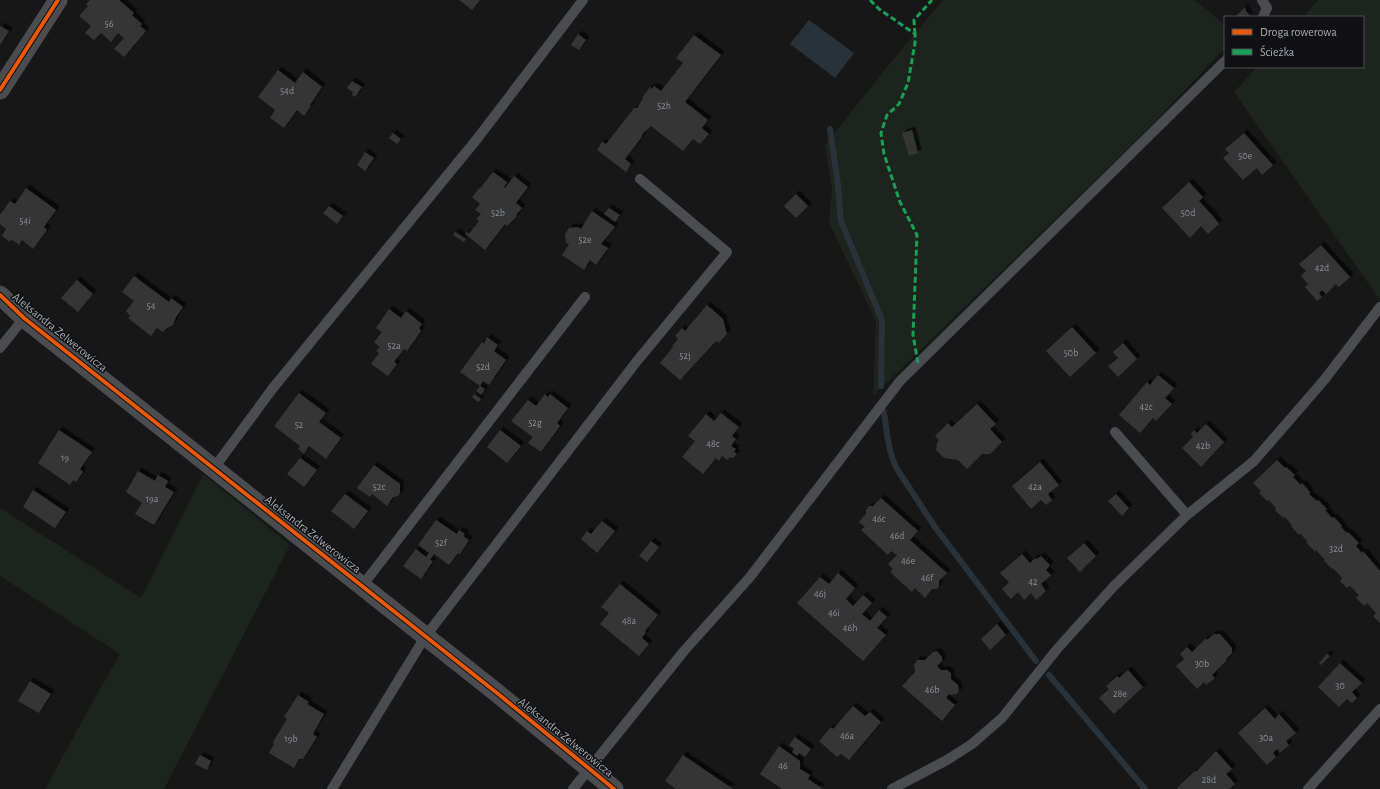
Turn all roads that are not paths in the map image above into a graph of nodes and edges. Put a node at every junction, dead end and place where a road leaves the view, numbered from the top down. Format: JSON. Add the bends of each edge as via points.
{"nodes":[{"id":1,"x":58,"y":0,"type":"edge"},
{"id":2,"x":583,"y":0,"type":"edge"},
{"id":3,"x":1262,"y":0,"type":"edge"},
{"id":4,"x":1263,"y":16,"type":"edge"},
{"id":5,"x":1224,"y":63,"type":"edge"},
{"id":6,"x":0,"y":90,"type":"edge"},
{"id":7,"x":640,"y":179,"type":"dead end"},
{"id":8,"x":0,"y":295,"type":"edge"},
{"id":9,"x":584,"y":297,"type":"dead end"},
{"id":10,"x":1380,"y":307,"type":"edge"},
{"id":11,"x":24,"y":318,"type":"junction"},
{"id":12,"x":0,"y":348,"type":"edge"},
{"id":13,"x":1115,"y":432,"type":"dead end"},
{"id":14,"x":214,"y":468,"type":"junction"},
{"id":15,"x":1187,"y":515,"type":"junction"},
{"id":16,"x":362,"y":586,"type":"junction"},
{"id":17,"x":425,"y":637,"type":"junction"},
{"id":18,"x":1380,"y":709,"type":"edge"},
{"id":19,"x":589,"y":768,"type":"junction"},
{"id":20,"x":611,"y":788,"type":"edge"},
{"id":21,"x":332,"y":789,"type":"edge"},
{"id":22,"x":573,"y":789,"type":"edge"},
{"id":23,"x":892,"y":789,"type":"edge"},
{"id":24,"x":1308,"y":789,"type":"edge"}],
"edges":[{"from":1,"to":6,"type":"street"},
{"from":2,"to":14,"type":"lane","via":[[477,139],[273,388]]},
{"from":3,"to":4,"type":"lane","via":[[1267,8]]},
{"from":5,"to":19,"type":"lane","via":[[900,381],[750,577],[684,651]]},
{"from":7,"to":17,"type":"lane","via":[[727,252],[636,360]]},
{"from":8,"to":11,"type":"street","name":"Aleksandra Zelwerowicza"},
{"from":9,"to":16,"type":"lane"},
{"from":10,"to":15,"type":"lane","via":[[1325,379],[1254,461]]},
{"from":11,"to":12,"type":"lane"},
{"from":11,"to":14,"type":"street","name":"Aleksandra Zelwerowicza"},
{"from":13,"to":15,"type":"lane"},
{"from":14,"to":16,"type":"street","name":"Aleksandra Zelwerowicza"},
{"from":15,"to":23,"type":"lane","via":[[1114,586],[1058,648],[1002,718],[972,744]]},
{"from":16,"to":17,"type":"street","name":"Aleksandra Zelwerowicza"},
{"from":17,"to":19,"type":"street","name":"Aleksandra Zelwerowicza"},
{"from":17,"to":21,"type":"lane"},
{"from":18,"to":24,"type":"lane"},
{"from":19,"to":20,"type":"street","name":"Aleksandra Zelwerowicza"},
{"from":19,"to":22,"type":"lane"}]}
